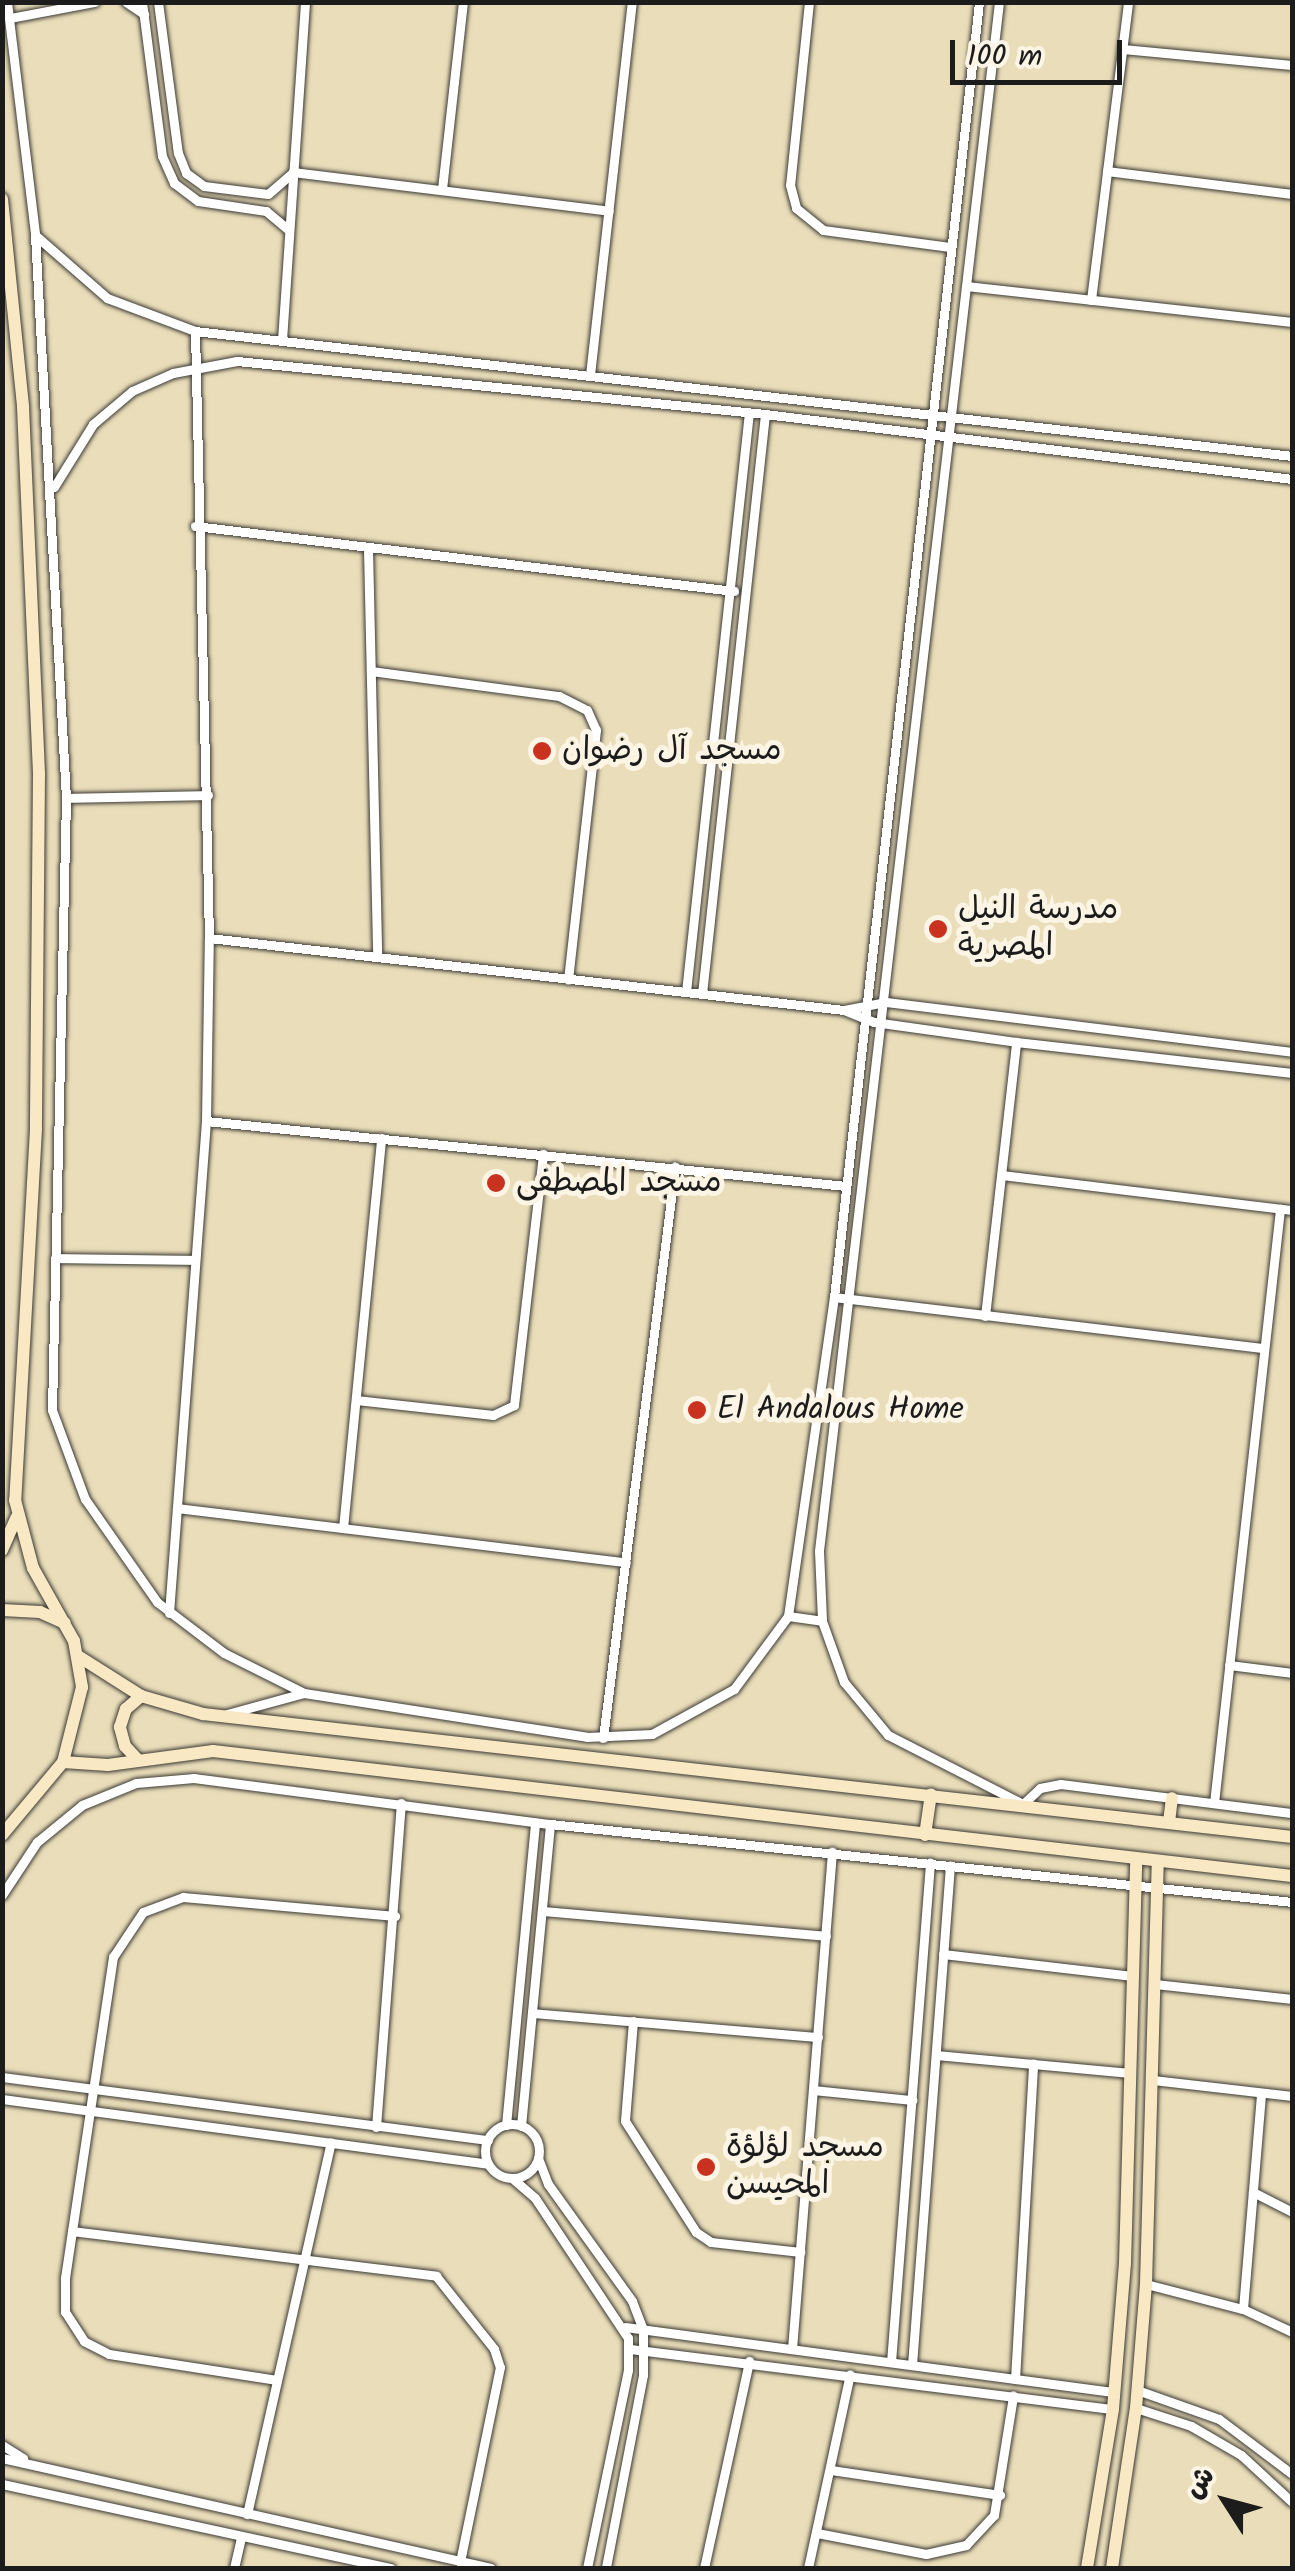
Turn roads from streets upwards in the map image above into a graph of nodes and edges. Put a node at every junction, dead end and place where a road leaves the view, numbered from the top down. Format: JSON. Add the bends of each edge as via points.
{"nodes":[{"id":1,"x":7,"y":2,"type":"edge"},
{"id":2,"x":95,"y":2,"type":"edge"},
{"id":3,"x":126,"y":2,"type":"edge"},
{"id":4,"x":158,"y":2,"type":"edge"},
{"id":5,"x":305,"y":2,"type":"edge"},
{"id":6,"x":464,"y":2,"type":"edge"},
{"id":7,"x":632,"y":2,"type":"edge"},
{"id":8,"x":809,"y":2,"type":"edge"},
{"id":9,"x":979,"y":2,"type":"edge"},
{"id":10,"x":999,"y":2,"type":"edge"},
{"id":11,"x":1128,"y":2,"type":"edge"},
{"id":12,"x":143,"y":8,"type":"edge"},
{"id":13,"x":10,"y":18,"type":"junction"},
{"id":14,"x":1122,"y":49,"type":"junction"},
{"id":15,"x":1292,"y":52,"type":"edge"},
{"id":16,"x":1292,"y":65,"type":"edge"},
{"id":17,"x":1107,"y":171,"type":"junction"},
{"id":18,"x":294,"y":172,"type":"junction"},
{"id":19,"x":442,"y":189,"type":"junction"},
{"id":20,"x":1292,"y":194,"type":"edge"},
{"id":21,"x":2,"y":198,"type":"edge"},
{"id":22,"x":609,"y":211,"type":"junction"},
{"id":23,"x":290,"y":230,"type":"junction"},
{"id":24,"x":35,"y":235,"type":"junction"},
{"id":25,"x":950,"y":247,"type":"junction"},
{"id":26,"x":966,"y":286,"type":"junction"},
{"id":27,"x":1090,"y":300,"type":"junction"},
{"id":28,"x":1292,"y":322,"type":"edge"},
{"id":29,"x":195,"y":330,"type":"junction"},
{"id":30,"x":282,"y":340,"type":"junction"},
{"id":31,"x":193,"y":367,"type":"junction"},
{"id":32,"x":528,"y":368,"type":"junction"},
{"id":33,"x":590,"y":374,"type":"junction"},
{"id":34,"x":526,"y":390,"type":"junction"},
{"id":35,"x":749,"y":412,"type":"junction"},
{"id":36,"x":766,"y":414,"type":"junction"},
{"id":37,"x":934,"y":414,"type":"junction"},
{"id":38,"x":954,"y":416,"type":"junction"},
{"id":39,"x":932,"y":437,"type":"junction"},
{"id":40,"x":951,"y":440,"type":"junction"},
{"id":41,"x":1292,"y":456,"type":"edge"},
{"id":42,"x":1292,"y":479,"type":"edge"},
{"id":43,"x":52,"y":490,"type":"junction"},
{"id":44,"x":195,"y":526,"type":"junction"},
{"id":45,"x":368,"y":550,"type":"junction"},
{"id":46,"x":731,"y":590,"type":"junction"},
{"id":47,"x":747,"y":593,"type":"junction"},
{"id":48,"x":371,"y":671,"type":"junction"},
{"id":49,"x":208,"y":795,"type":"junction"},
{"id":50,"x":66,"y":798,"type":"junction"},
{"id":51,"x":210,"y":938,"type":"junction"},
{"id":52,"x":376,"y":957,"type":"junction"},
{"id":53,"x":568,"y":979,"type":"junction"},
{"id":54,"x":686,"y":992,"type":"junction"},
{"id":55,"x":702,"y":994,"type":"junction"},
{"id":56,"x":866,"y":1002,"type":"junction"},
{"id":57,"x":886,"y":1002,"type":"junction"},
{"id":58,"x":844,"y":1010,"type":"junction"},
{"id":59,"x":864,"y":1020,"type":"junction"},
{"id":60,"x":883,"y":1023,"type":"junction"},
{"id":61,"x":1016,"y":1042,"type":"junction"},
{"id":62,"x":1292,"y":1052,"type":"edge"},
{"id":63,"x":1292,"y":1073,"type":"edge"},
{"id":64,"x":206,"y":1120,"type":"junction"},
{"id":65,"x":381,"y":1138,"type":"junction"},
{"id":66,"x":542,"y":1154,"type":"junction"},
{"id":67,"x":675,"y":1167,"type":"junction"},
{"id":68,"x":1002,"y":1176,"type":"junction"},
{"id":69,"x":846,"y":1186,"type":"junction"},
{"id":70,"x":1280,"y":1208,"type":"junction"},
{"id":71,"x":1292,"y":1210,"type":"edge"},
{"id":72,"x":55,"y":1258,"type":"junction"},
{"id":73,"x":195,"y":1260,"type":"junction"},
{"id":74,"x":834,"y":1296,"type":"junction"},
{"id":75,"x":850,"y":1299,"type":"junction"},
{"id":76,"x":985,"y":1316,"type":"junction"},
{"id":77,"x":1264,"y":1348,"type":"junction"},
{"id":78,"x":356,"y":1400,"type":"junction"},
{"id":79,"x":177,"y":1508,"type":"junction"},
{"id":80,"x":17,"y":1517,"type":"junction"},
{"id":81,"x":343,"y":1528,"type":"junction"},
{"id":82,"x":2,"y":1550,"type":"edge"},
{"id":83,"x":626,"y":1562,"type":"junction"},
{"id":84,"x":2,"y":1610,"type":"edge"},
{"id":85,"x":169,"y":1613,"type":"junction"},
{"id":86,"x":788,"y":1616,"type":"junction"},
{"id":87,"x":822,"y":1620,"type":"junction"},
{"id":88,"x":67,"y":1624,"type":"junction"},
{"id":89,"x":78,"y":1656,"type":"junction"},
{"id":90,"x":1229,"y":1666,"type":"junction"},
{"id":91,"x":1292,"y":1673,"type":"edge"},
{"id":92,"x":304,"y":1693,"type":"junction"},
{"id":93,"x":141,"y":1696,"type":"junction"},
{"id":94,"x":220,"y":1716,"type":"junction"},
{"id":95,"x":603,"y":1738,"type":"junction"},
{"id":96,"x":138,"y":1760,"type":"junction"},
{"id":97,"x":62,"y":1762,"type":"junction"},
{"id":98,"x":930,"y":1794,"type":"junction"},
{"id":99,"x":1172,"y":1798,"type":"junction"},
{"id":100,"x":401,"y":1803,"type":"junction"},
{"id":101,"x":1214,"y":1803,"type":"junction"},
{"id":102,"x":1023,"y":1804,"type":"junction"},
{"id":103,"x":1292,"y":1812,"type":"edge"},
{"id":104,"x":535,"y":1822,"type":"junction"},
{"id":105,"x":1169,"y":1822,"type":"junction"},
{"id":106,"x":550,"y":1824,"type":"junction"},
{"id":107,"x":4,"y":1830,"type":"edge"},
{"id":108,"x":925,"y":1835,"type":"junction"},
{"id":109,"x":1292,"y":1837,"type":"edge"},
{"id":110,"x":832,"y":1852,"type":"junction"},
{"id":111,"x":1136,"y":1859,"type":"junction"},
{"id":112,"x":1158,"y":1861,"type":"junction"},
{"id":113,"x":930,"y":1863,"type":"junction"},
{"id":114,"x":950,"y":1865,"type":"junction"},
{"id":115,"x":1292,"y":1876,"type":"edge"},
{"id":116,"x":1136,"y":1884,"type":"junction"},
{"id":117,"x":1158,"y":1887,"type":"junction"},
{"id":118,"x":2,"y":1895,"type":"edge"},
{"id":119,"x":1292,"y":1902,"type":"edge"},
{"id":120,"x":542,"y":1911,"type":"junction"},
{"id":121,"x":395,"y":1916,"type":"junction"},
{"id":122,"x":826,"y":1936,"type":"junction"},
{"id":123,"x":944,"y":1954,"type":"junction"},
{"id":124,"x":1133,"y":1976,"type":"junction"},
{"id":125,"x":1155,"y":1984,"type":"junction"},
{"id":126,"x":1292,"y":1999,"type":"edge"},
{"id":127,"x":532,"y":2013,"type":"junction"},
{"id":128,"x":634,"y":2020,"type":"junction"},
{"id":129,"x":818,"y":2037,"type":"junction"},
{"id":130,"x":936,"y":2055,"type":"junction"},
{"id":131,"x":1033,"y":2064,"type":"junction"},
{"id":132,"x":1130,"y":2073,"type":"junction"},
{"id":133,"x":2,"y":2077,"type":"edge"},
{"id":134,"x":1152,"y":2080,"type":"junction"},
{"id":135,"x":813,"y":2090,"type":"junction"},
{"id":136,"x":92,"y":2093,"type":"junction"},
{"id":137,"x":1261,"y":2093,"type":"junction"},
{"id":138,"x":1292,"y":2096,"type":"edge"},
{"id":139,"x":2,"y":2099,"type":"edge"},
{"id":140,"x":912,"y":2100,"type":"junction"},
{"id":141,"x":89,"y":2113,"type":"junction"},
{"id":142,"x":506,"y":2125,"type":"junction"},
{"id":143,"x":363,"y":2126,"type":"junction"},
{"id":144,"x":521,"y":2126,"type":"junction"},
{"id":145,"x":376,"y":2127,"type":"junction"},
{"id":146,"x":488,"y":2140,"type":"junction"},
{"id":147,"x":331,"y":2142,"type":"junction"},
{"id":148,"x":361,"y":2146,"type":"junction"},
{"id":149,"x":538,"y":2158,"type":"junction"},
{"id":150,"x":488,"y":2164,"type":"junction"},
{"id":151,"x":512,"y":2178,"type":"junction"},
{"id":152,"x":1253,"y":2192,"type":"junction"},
{"id":153,"x":1292,"y":2212,"type":"edge"},
{"id":154,"x":72,"y":2232,"type":"junction"},
{"id":155,"x":800,"y":2252,"type":"junction"},
{"id":156,"x":305,"y":2258,"type":"junction"},
{"id":157,"x":1125,"y":2263,"type":"junction"},
{"id":158,"x":1147,"y":2264,"type":"junction"},
{"id":159,"x":1146,"y":2284,"type":"junction"},
{"id":160,"x":1244,"y":2309,"type":"junction"},
{"id":161,"x":625,"y":2327,"type":"junction"},
{"id":162,"x":643,"y":2330,"type":"junction"},
{"id":163,"x":1292,"y":2332,"type":"edge"},
{"id":164,"x":630,"y":2349,"type":"junction"},
{"id":165,"x":645,"y":2349,"type":"junction"},
{"id":166,"x":792,"y":2349,"type":"junction"},
{"id":167,"x":749,"y":2360,"type":"junction"},
{"id":168,"x":891,"y":2362,"type":"junction"},
{"id":169,"x":912,"y":2365,"type":"junction"},
{"id":170,"x":850,"y":2374,"type":"junction"},
{"id":171,"x":1014,"y":2379,"type":"junction"},
{"id":172,"x":277,"y":2380,"type":"junction"},
{"id":173,"x":1138,"y":2390,"type":"junction"},
{"id":174,"x":1113,"y":2392,"type":"junction"},
{"id":175,"x":1014,"y":2396,"type":"junction"},
{"id":176,"x":1136,"y":2408,"type":"junction"},
{"id":177,"x":1112,"y":2409,"type":"junction"},
{"id":178,"x":2,"y":2446,"type":"edge"},
{"id":179,"x":2,"y":2458,"type":"edge"},
{"id":180,"x":39,"y":2465,"type":"junction"},
{"id":181,"x":830,"y":2470,"type":"junction"},
{"id":182,"x":1292,"y":2474,"type":"edge"},
{"id":183,"x":2,"y":2484,"type":"edge"},
{"id":184,"x":26,"y":2489,"type":"junction"},
{"id":185,"x":2,"y":2494,"type":"edge"},
{"id":186,"x":1000,"y":2495,"type":"junction"},
{"id":187,"x":1292,"y":2502,"type":"edge"},
{"id":188,"x":247,"y":2514,"type":"junction"},
{"id":189,"x":816,"y":2533,"type":"junction"},
{"id":190,"x":241,"y":2537,"type":"junction"},
{"id":191,"x":1090,"y":2554,"type":"junction"},
{"id":192,"x":460,"y":2562,"type":"junction"},
{"id":193,"x":234,"y":2568,"type":"edge"},
{"id":194,"x":391,"y":2568,"type":"edge"},
{"id":195,"x":491,"y":2568,"type":"edge"},
{"id":196,"x":587,"y":2568,"type":"edge"},
{"id":197,"x":606,"y":2568,"type":"edge"},
{"id":198,"x":704,"y":2568,"type":"edge"},
{"id":199,"x":808,"y":2568,"type":"edge"},
{"id":200,"x":1080,"y":2568,"type":"edge"},
{"id":201,"x":1087,"y":2568,"type":"edge"},
{"id":202,"x":1112,"y":2568,"type":"edge"}],
"edges":[{"from":1,"to":13,"type":"street"},
{"from":2,"to":13,"type":"street"},
{"from":3,"to":12,"type":"street"},
{"from":4,"to":18,"type":"street","via":[[186,173],[214,188],[268,194]]},
{"from":5,"to":18,"type":"street"},
{"from":6,"to":19,"type":"street"},
{"from":7,"to":22,"type":"street"},
{"from":8,"to":25,"type":"street","via":[[790,185],[796,208],[822,230]]},
{"from":9,"to":25,"type":"street"},
{"from":10,"to":26,"type":"street"},
{"from":11,"to":14,"type":"street"},
{"from":12,"to":23,"type":"street","via":[[162,156],[174,183],[198,201],[266,211]]},
{"from":13,"to":24,"type":"street"},
{"from":14,"to":16,"type":"street"},
{"from":14,"to":17,"type":"street"},
{"from":15,"to":16,"type":"street"},
{"from":17,"to":20,"type":"street"},
{"from":17,"to":27,"type":"street"},
{"from":18,"to":19,"type":"street"},
{"from":18,"to":23,"type":"street"},
{"from":19,"to":22,"type":"street"},
{"from":21,"to":80,"type":"street","via":[[28,480],[40,812],[36,1129]]},
{"from":22,"to":33,"type":"street"},
{"from":23,"to":30,"type":"street"},
{"from":24,"to":29,"type":"street","via":[[107,298]]},
{"from":24,"to":43,"type":"street"},
{"from":25,"to":37,"type":"street"},
{"from":26,"to":27,"type":"street"},
{"from":26,"to":38,"type":"street"},
{"from":27,"to":28,"type":"street"},
{"from":29,"to":30,"type":"street"},
{"from":29,"to":31,"type":"street"},
{"from":30,"to":32,"type":"street"},
{"from":31,"to":34,"type":"street","via":[[237,361]]},
{"from":31,"to":43,"type":"street","via":[[155,379],[112,406],[77,444]]},
{"from":31,"to":44,"type":"street"},
{"from":32,"to":33,"type":"street"},
{"from":32,"to":34,"type":"street"},
{"from":33,"to":37,"type":"street"},
{"from":34,"to":35,"type":"street"},
{"from":35,"to":36,"type":"street"},
{"from":35,"to":46,"type":"street"},
{"from":36,"to":39,"type":"street"},
{"from":36,"to":47,"type":"street"},
{"from":37,"to":38,"type":"street"},
{"from":37,"to":39,"type":"street"},
{"from":38,"to":40,"type":"street"},
{"from":38,"to":41,"type":"street"},
{"from":39,"to":40,"type":"street"},
{"from":39,"to":56,"type":"street"},
{"from":40,"to":42,"type":"street"},
{"from":40,"to":57,"type":"street"},
{"from":43,"to":50,"type":"street"},
{"from":44,"to":45,"type":"street"},
{"from":44,"to":49,"type":"street"},
{"from":45,"to":46,"type":"street"},
{"from":45,"to":48,"type":"street"},
{"from":46,"to":47,"type":"street"},
{"from":46,"to":54,"type":"street"},
{"from":47,"to":55,"type":"street"},
{"from":48,"to":52,"type":"street"},
{"from":48,"to":53,"type":"street","via":[[570,698],[593,719]]},
{"from":49,"to":50,"type":"street"},
{"from":49,"to":51,"type":"street"},
{"from":50,"to":72,"type":"street"},
{"from":51,"to":52,"type":"street"},
{"from":51,"to":64,"type":"street"},
{"from":52,"to":53,"type":"street"},
{"from":53,"to":54,"type":"street"},
{"from":54,"to":55,"type":"street"},
{"from":55,"to":58,"type":"street"},
{"from":56,"to":57,"type":"street"},
{"from":56,"to":58,"type":"street"},
{"from":56,"to":59,"type":"street"},
{"from":57,"to":60,"type":"street"},
{"from":57,"to":62,"type":"street"},
{"from":58,"to":59,"type":"street"},
{"from":59,"to":60,"type":"street"},
{"from":59,"to":69,"type":"street"},
{"from":60,"to":61,"type":"street"},
{"from":60,"to":75,"type":"street"},
{"from":61,"to":63,"type":"street"},
{"from":61,"to":68,"type":"street"},
{"from":64,"to":65,"type":"street"},
{"from":64,"to":73,"type":"street"},
{"from":65,"to":66,"type":"street"},
{"from":65,"to":78,"type":"street"},
{"from":66,"to":67,"type":"street"},
{"from":66,"to":78,"type":"street","via":[[514,1404],[494,1415]]},
{"from":67,"to":69,"type":"street"},
{"from":67,"to":83,"type":"street"},
{"from":68,"to":70,"type":"street"},
{"from":68,"to":76,"type":"street"},
{"from":69,"to":74,"type":"street"},
{"from":70,"to":71,"type":"street"},
{"from":70,"to":77,"type":"street"},
{"from":72,"to":73,"type":"street"},
{"from":72,"to":85,"type":"street","via":[[48,1368],[62,1448],[105,1533]]},
{"from":73,"to":79,"type":"street"},
{"from":74,"to":75,"type":"street"},
{"from":74,"to":86,"type":"street"},
{"from":75,"to":76,"type":"street"},
{"from":75,"to":87,"type":"street","via":[[819,1551]]},
{"from":76,"to":77,"type":"street"},
{"from":77,"to":90,"type":"street"},
{"from":78,"to":81,"type":"street"},
{"from":79,"to":81,"type":"street"},
{"from":79,"to":85,"type":"street"},
{"from":80,"to":82,"type":"street"},
{"from":80,"to":88,"type":"street","via":[[33,1568]]},
{"from":81,"to":83,"type":"street"},
{"from":83,"to":95,"type":"street"},
{"from":84,"to":88,"type":"street","via":[[40,1612]]},
{"from":85,"to":92,"type":"street","via":[[224,1653]]},
{"from":86,"to":87,"type":"street"},
{"from":86,"to":95,"type":"street","via":[[748,1675],[711,1706],[652,1734]]},
{"from":87,"to":102,"type":"street","via":[[844,1682],[888,1736]]},
{"from":88,"to":89,"type":"street"},
{"from":89,"to":93,"type":"street"},
{"from":89,"to":97,"type":"street","via":[[79,1718]]},
{"from":90,"to":91,"type":"street"},
{"from":90,"to":101,"type":"street"},
{"from":92,"to":94,"type":"street"},
{"from":92,"to":95,"type":"street"},
{"from":93,"to":94,"type":"street"},
{"from":93,"to":96,"type":"street","via":[[126,1709],[120,1728]]},
{"from":94,"to":98,"type":"street"},
{"from":96,"to":97,"type":"street"},
{"from":96,"to":108,"type":"street","via":[[213,1752]]},
{"from":97,"to":107,"type":"street"},
{"from":98,"to":102,"type":"street"},
{"from":98,"to":108,"type":"street"},
{"from":99,"to":101,"type":"street"},
{"from":99,"to":102,"type":"street","via":[[1054,1784]]},
{"from":99,"to":105,"type":"street"},
{"from":100,"to":104,"type":"street"},
{"from":100,"to":118,"type":"street","via":[[194,1778],[136,1783],[100,1796],[51,1828]]},
{"from":100,"to":121,"type":"street"},
{"from":101,"to":103,"type":"street"},
{"from":102,"to":105,"type":"street"},
{"from":104,"to":106,"type":"street"},
{"from":104,"to":142,"type":"street"},
{"from":105,"to":109,"type":"street"},
{"from":106,"to":110,"type":"street"},
{"from":106,"to":120,"type":"street"},
{"from":108,"to":111,"type":"street"},
{"from":110,"to":113,"type":"street"},
{"from":110,"to":122,"type":"street"},
{"from":111,"to":112,"type":"street"},
{"from":111,"to":116,"type":"street"},
{"from":112,"to":115,"type":"street"},
{"from":112,"to":117,"type":"street"},
{"from":113,"to":114,"type":"street"},
{"from":113,"to":140,"type":"street"},
{"from":114,"to":116,"type":"street"},
{"from":114,"to":123,"type":"street"},
{"from":116,"to":117,"type":"street"},
{"from":116,"to":124,"type":"street"},
{"from":117,"to":119,"type":"street"},
{"from":117,"to":125,"type":"street"},
{"from":120,"to":122,"type":"street"},
{"from":120,"to":127,"type":"street"},
{"from":121,"to":136,"type":"street","via":[[182,1897],[156,1904],[133,1921],[113,1958]]},
{"from":121,"to":145,"type":"street"},
{"from":122,"to":129,"type":"street"},
{"from":123,"to":124,"type":"street"},
{"from":123,"to":130,"type":"street"},
{"from":124,"to":132,"type":"street"},
{"from":125,"to":126,"type":"street"},
{"from":125,"to":134,"type":"street"},
{"from":127,"to":128,"type":"street"},
{"from":127,"to":144,"type":"street"},
{"from":128,"to":129,"type":"street"},
{"from":128,"to":155,"type":"street","via":[[625,2121],[696,2232],[711,2242]]},
{"from":129,"to":135,"type":"street"},
{"from":130,"to":131,"type":"street"},
{"from":130,"to":169,"type":"street"},
{"from":131,"to":132,"type":"street"},
{"from":131,"to":171,"type":"street"},
{"from":132,"to":157,"type":"street"},
{"from":133,"to":136,"type":"street"},
{"from":134,"to":137,"type":"street"},
{"from":134,"to":158,"type":"street"},
{"from":135,"to":140,"type":"street"},
{"from":135,"to":155,"type":"street"},
{"from":136,"to":141,"type":"street"},
{"from":136,"to":143,"type":"street"},
{"from":137,"to":138,"type":"street"},
{"from":137,"to":152,"type":"street"},
{"from":139,"to":141,"type":"street"},
{"from":140,"to":168,"type":"street"},
{"from":141,"to":147,"type":"street"},
{"from":141,"to":154,"type":"street"},
{"from":142,"to":144,"type":"street"},
{"from":142,"to":146,"type":"street"},
{"from":143,"to":145,"type":"street"},
{"from":143,"to":148,"type":"street"},
{"from":144,"to":149,"type":"street","via":[[534,2137]]},
{"from":145,"to":146,"type":"street"},
{"from":146,"to":150,"type":"street"},
{"from":147,"to":148,"type":"street"},
{"from":147,"to":156,"type":"street"},
{"from":148,"to":150,"type":"street"},
{"from":149,"to":151,"type":"street","via":[[531,2170]]},
{"from":149,"to":162,"type":"street","via":[[548,2184],[632,2301]]},
{"from":150,"to":151,"type":"street"},
{"from":151,"to":161,"type":"street","via":[[535,2198]]},
{"from":152,"to":153,"type":"street"},
{"from":152,"to":160,"type":"street"},
{"from":154,"to":156,"type":"street"},
{"from":154,"to":172,"type":"street","via":[[62,2295],[84,2341],[108,2354]]},
{"from":155,"to":166,"type":"street"},
{"from":156,"to":172,"type":"street"},
{"from":156,"to":192,"type":"street","via":[[436,2276],[494,2349],[500,2368]]},
{"from":157,"to":158,"type":"street"},
{"from":157,"to":174,"type":"street"},
{"from":158,"to":159,"type":"street"},
{"from":159,"to":160,"type":"street"},
{"from":159,"to":173,"type":"street"},
{"from":160,"to":163,"type":"street"},
{"from":161,"to":162,"type":"street"},
{"from":161,"to":164,"type":"street"},
{"from":162,"to":165,"type":"street"},
{"from":162,"to":166,"type":"street"},
{"from":164,"to":165,"type":"street"},
{"from":164,"to":196,"type":"street"},
{"from":165,"to":167,"type":"street"},
{"from":165,"to":197,"type":"street"},
{"from":166,"to":168,"type":"street"},
{"from":167,"to":170,"type":"street"},
{"from":167,"to":198,"type":"street"},
{"from":168,"to":169,"type":"street"},
{"from":169,"to":171,"type":"street"},
{"from":170,"to":175,"type":"street"},
{"from":170,"to":181,"type":"street"},
{"from":171,"to":174,"type":"street"},
{"from":172,"to":188,"type":"street"},
{"from":173,"to":176,"type":"street"},
{"from":173,"to":182,"type":"street","via":[[1219,2419]]},
{"from":174,"to":177,"type":"street"},
{"from":175,"to":177,"type":"street"},
{"from":175,"to":186,"type":"street"},
{"from":176,"to":187,"type":"street","via":[[1191,2426],[1241,2455]]},
{"from":176,"to":202,"type":"street"},
{"from":177,"to":191,"type":"street"},
{"from":178,"to":180,"type":"street"},
{"from":179,"to":180,"type":"street"},
{"from":180,"to":188,"type":"street"},
{"from":181,"to":186,"type":"street"},
{"from":181,"to":189,"type":"street"},
{"from":183,"to":184,"type":"street"},
{"from":184,"to":185,"type":"street"},
{"from":184,"to":190,"type":"street"},
{"from":186,"to":189,"type":"street","via":[[982,2532],[946,2552]]},
{"from":188,"to":192,"type":"street"},
{"from":189,"to":199,"type":"street"},
{"from":190,"to":193,"type":"street"},
{"from":190,"to":194,"type":"street"},
{"from":191,"to":200,"type":"street"},
{"from":191,"to":201,"type":"street"},
{"from":192,"to":195,"type":"street"}]}
